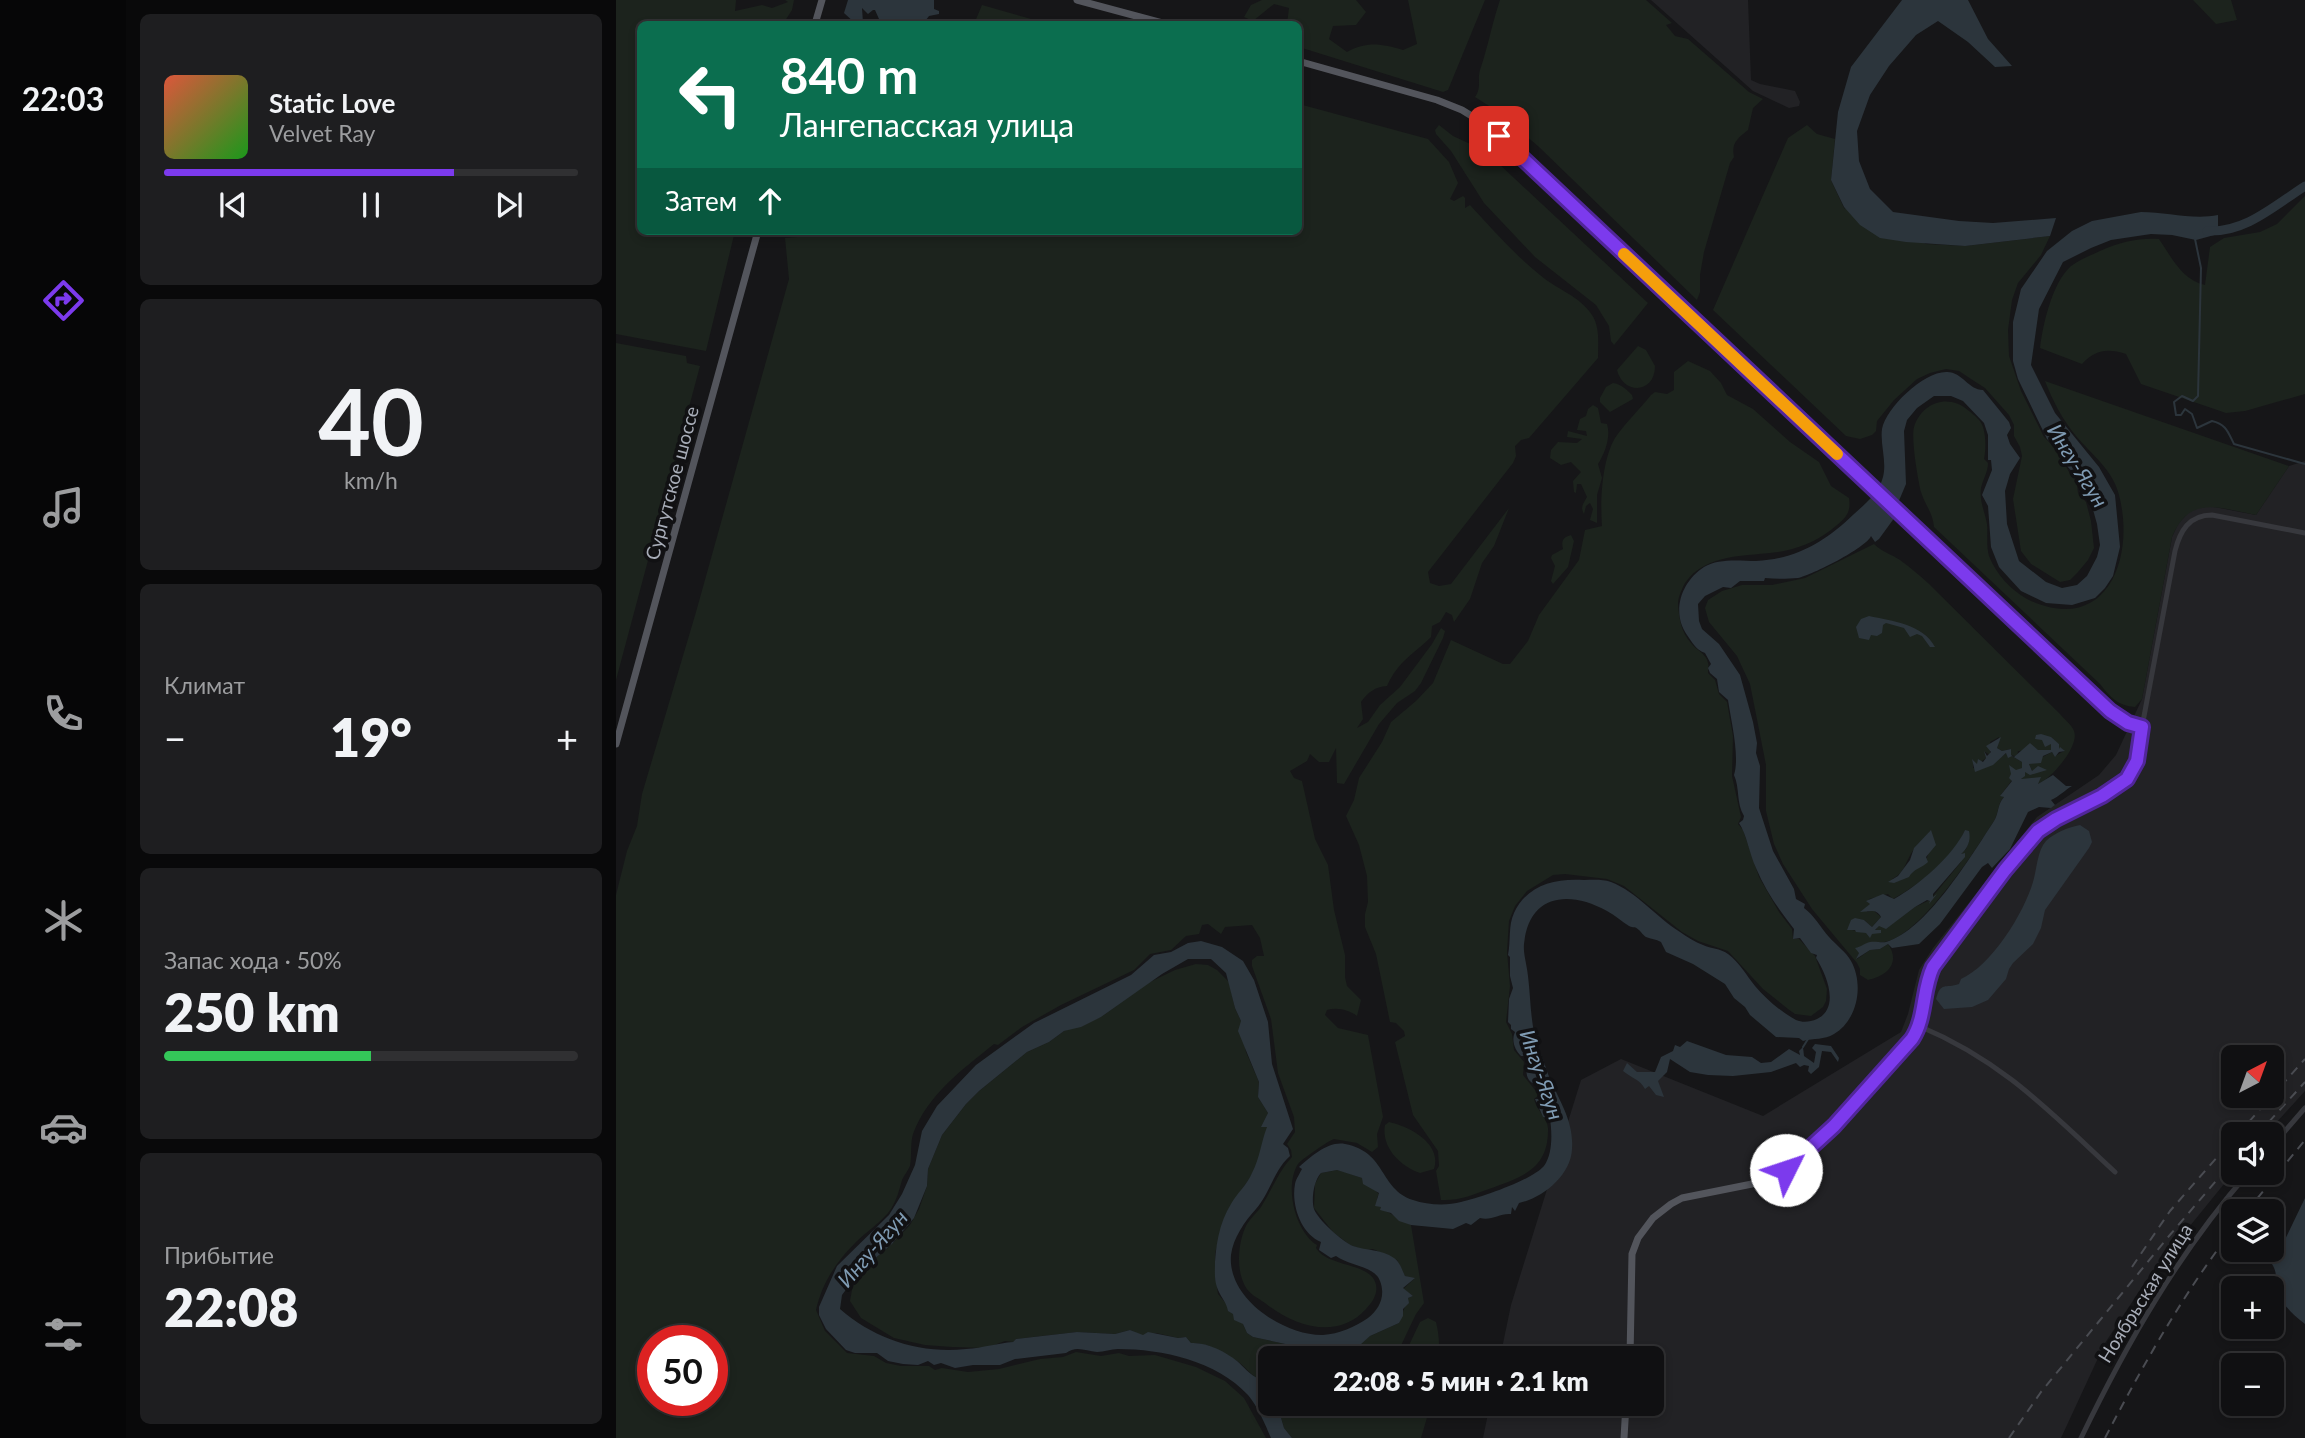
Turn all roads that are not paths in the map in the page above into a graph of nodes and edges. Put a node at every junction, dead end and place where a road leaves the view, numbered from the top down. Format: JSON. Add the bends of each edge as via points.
{"nodes":[{"id":1,"x":822,"y":0,"type":"edge"},
{"id":2,"x":1077,"y":0,"type":"edge"},
{"id":3,"x":816,"y":21,"type":"edge"},
{"id":4,"x":1156,"y":21,"type":"edge"},
{"id":5,"x":1302,"y":62,"type":"edge"},
{"id":6,"x":757,"y":235,"type":"edge"},
{"id":7,"x":2305,"y":533,"type":"edge"},
{"id":8,"x":2142,"y":727,"type":"junction"},
{"id":9,"x":616,"y":744,"type":"edge"},
{"id":10,"x":1919,"y":1026,"type":"junction"},
{"id":11,"x":2305,"y":1108,"type":"edge"},
{"id":12,"x":2284,"y":1132,"type":"edge"},
{"id":13,"x":2115,"y":1172,"type":"dead end"},
{"id":14,"x":2239,"y":1185,"type":"edge"},
{"id":15,"x":1630,"y":1346,"type":"edge"},
{"id":16,"x":1625,"y":1416,"type":"edge"},
{"id":17,"x":1624,"y":1438,"type":"edge"},
{"id":18,"x":2081,"y":1438,"type":"edge"}],
"edges":[{"from":1,"to":3,"type":"main road"},
{"from":2,"to":4,"type":"main road"},
{"from":5,"to":8,"type":"main road","via":[[1437,100],[1482,121],[2110,711]]},
{"from":6,"to":9,"type":"main road","name":"Сургутское шоссе"},
{"from":7,"to":8,"type":"street","via":[[2212,515],[2199,516],[2184,528],[2175,551]]},
{"from":8,"to":10,"type":"main road","via":[[2137,761],[2127,779],[2038,831],[1938,958],[1927,981]]},
{"from":10,"to":13,"type":"street","via":[[1967,1048],[2010,1076]]},
{"from":10,"to":15,"type":"main road","via":[[1834,1126],[1786,1170],[1762,1182],[1682,1198],[1653,1218],[1632,1254]]},
{"from":11,"to":12,"type":"street"},
{"from":14,"to":18,"type":"street","name":"Ноябрьская улица","via":[[2156,1297]]},
{"from":16,"to":17,"type":"main road"}]}
